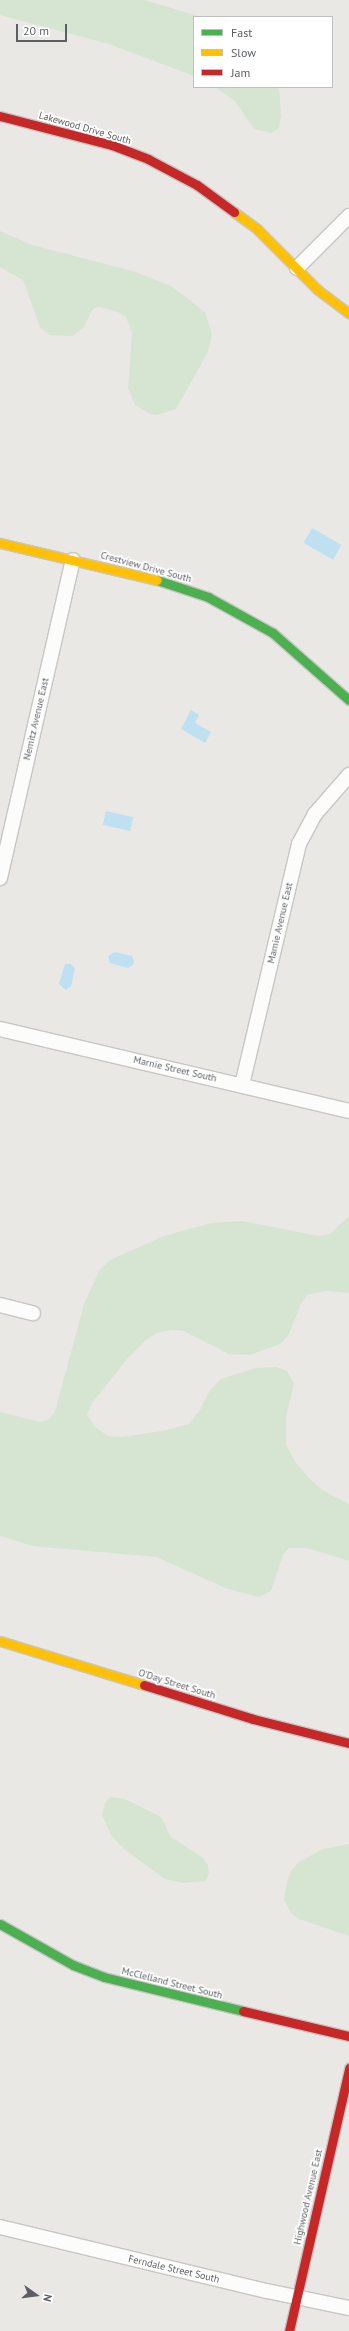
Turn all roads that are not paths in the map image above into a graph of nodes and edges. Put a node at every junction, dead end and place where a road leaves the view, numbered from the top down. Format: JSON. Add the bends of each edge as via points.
{"nodes":[{"id":1,"x":0,"y":116,"type":"edge"},
{"id":2,"x":349,"y":216,"type":"edge"},
{"id":3,"x":297,"y":268,"type":"junction"},
{"id":4,"x":349,"y":313,"type":"edge"},
{"id":5,"x":0,"y":543,"type":"edge"},
{"id":6,"x":73,"y":560,"type":"junction"},
{"id":7,"x":349,"y":700,"type":"edge"},
{"id":8,"x":349,"y":775,"type":"edge"},
{"id":9,"x":0,"y":878,"type":"edge"},
{"id":10,"x":0,"y":1028,"type":"edge"},
{"id":11,"x":242,"y":1085,"type":"junction"},
{"id":12,"x":349,"y":1111,"type":"edge"},
{"id":13,"x":0,"y":1305,"type":"edge"},
{"id":14,"x":33,"y":1313,"type":"dead end"},
{"id":15,"x":0,"y":1641,"type":"edge"},
{"id":16,"x":349,"y":1743,"type":"edge"},
{"id":17,"x":0,"y":1924,"type":"edge"},
{"id":18,"x":349,"y":2036,"type":"edge"},
{"id":19,"x":349,"y":2068,"type":"edge"},
{"id":20,"x":0,"y":2227,"type":"edge"},
{"id":21,"x":297,"y":2297,"type":"junction"},
{"id":22,"x":349,"y":2308,"type":"edge"},
{"id":23,"x":289,"y":2331,"type":"edge"}],
"edges":[{"from":1,"to":3,"type":"street","name":"Lakewood Drive South","via":[[100,141],[161,166],[224,203],[266,237]]},
{"from":2,"to":3,"type":"street"},
{"from":3,"to":4,"type":"street","name":"Lakewood Drive South","via":[[318,290]]},
{"from":5,"to":6,"type":"street","name":"Crestview Drive South"},
{"from":6,"to":7,"type":"street","name":"Crestview Drive South","via":[[162,581],[219,602],[274,634]]},
{"from":6,"to":9,"type":"street","name":"Nemitz Avenue East"},
{"from":8,"to":11,"type":"street","name":"Mamie Avenue East","via":[[316,814],[299,844]]},
{"from":10,"to":11,"type":"street","name":"Marnie Street South"},
{"from":11,"to":12,"type":"street","name":"Marnie Street South"},
{"from":13,"to":14,"type":"street"},
{"from":15,"to":16,"type":"street","name":"O'Day Street South","via":[[253,1719]]},
{"from":17,"to":18,"type":"street","name":"McClelland Street South","via":[[73,1965],[104,1977]]},
{"from":19,"to":21,"type":"street","name":"Highwood Avenue East"},
{"from":20,"to":21,"type":"street","name":"Ferndale Street South"},
{"from":21,"to":22,"type":"street","name":"Ferndale Street South"},
{"from":21,"to":23,"type":"street","name":"Highwood Avenue East"}]}
